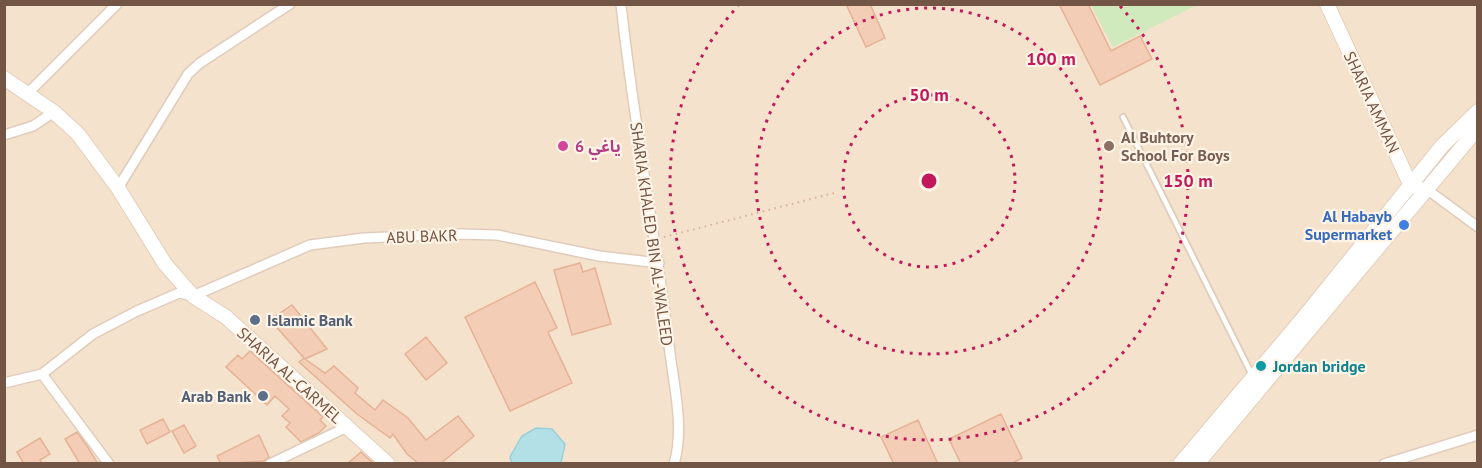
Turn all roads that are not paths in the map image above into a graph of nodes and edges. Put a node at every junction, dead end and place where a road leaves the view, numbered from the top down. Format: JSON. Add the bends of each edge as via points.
{"nodes":[{"id":1,"x":290,"y":4,"type":"edge"},
{"id":2,"x":621,"y":4,"type":"edge"},
{"id":3,"x":1327,"y":4,"type":"edge"},
{"id":4,"x":113,"y":6,"type":"edge"},
{"id":5,"x":4,"y":78,"type":"edge"},
{"id":6,"x":28,"y":93,"type":"junction"},
{"id":7,"x":1478,"y":111,"type":"edge"},
{"id":8,"x":54,"y":112,"type":"junction"},
{"id":9,"x":1124,"y":117,"type":"dead end"},
{"id":10,"x":1478,"y":128,"type":"edge"},
{"id":11,"x":4,"y":135,"type":"edge"},
{"id":12,"x":1411,"y":186,"type":"junction"},
{"id":13,"x":118,"y":188,"type":"junction"},
{"id":14,"x":1425,"y":188,"type":"junction"},
{"id":15,"x":1478,"y":227,"type":"edge"},
{"id":16,"x":659,"y":263,"type":"junction"},
{"id":17,"x":193,"y":296,"type":"junction"},
{"id":18,"x":42,"y":374,"type":"junction"},
{"id":19,"x":1253,"y":378,"type":"junction"},
{"id":20,"x":4,"y":383,"type":"edge"},
{"id":21,"x":347,"y":427,"type":"junction"},
{"id":22,"x":1478,"y":435,"type":"edge"},
{"id":23,"x":109,"y":464,"type":"edge"},
{"id":24,"x":270,"y":464,"type":"edge"},
{"id":25,"x":388,"y":464,"type":"edge"},
{"id":26,"x":674,"y":464,"type":"edge"},
{"id":27,"x":1180,"y":464,"type":"edge"},
{"id":28,"x":1197,"y":464,"type":"edge"},
{"id":29,"x":1384,"y":464,"type":"edge"}],
"edges":[{"from":1,"to":13,"type":"street","via":[[188,74]]},
{"from":2,"to":16,"type":"street","name":"SHARIA KHALED BIN AL-WALEED","via":[[636,129]]},
{"from":3,"to":12,"type":"main road","name":"SHARIA AMMAN"},
{"from":4,"to":6,"type":"street"},
{"from":5,"to":6,"type":"main road","name":"SHARIA AL-CARMEL"},
{"from":6,"to":8,"type":"main road","name":"SHARIA AL-CARMEL"},
{"from":7,"to":12,"type":"main road"},
{"from":8,"to":11,"type":"street","via":[[33,126]]},
{"from":8,"to":13,"type":"main road","name":"SHARIA AL-CARMEL","via":[[78,134]]},
{"from":9,"to":19,"type":"lane"},
{"from":10,"to":14,"type":"main road"},
{"from":12,"to":14,"type":"main road"},
{"from":12,"to":19,"type":"main road"},
{"from":13,"to":17,"type":"main road","name":"SHARIA AL-CARMEL","via":[[165,264]]},
{"from":14,"to":15,"type":"street"},
{"from":14,"to":28,"type":"main road"},
{"from":16,"to":17,"type":"street","name":"ABU BAKR","via":[[599,256],[497,235],[364,238],[310,245]]},
{"from":16,"to":26,"type":"street","name":"SHARIA KHALED BIN AL-WALEED","via":[[678,422]]},
{"from":17,"to":18,"type":"street","via":[[179,293],[104,328]]},
{"from":17,"to":21,"type":"main road","name":"SHARIA AL-CARMEL","via":[[226,317]]},
{"from":18,"to":20,"type":"street"},
{"from":18,"to":23,"type":"street"},
{"from":19,"to":27,"type":"main road"},
{"from":21,"to":24,"type":"street","name":"SHARIA AL-CARMEL"},
{"from":21,"to":25,"type":"main road"},
{"from":22,"to":29,"type":"street"}]}
